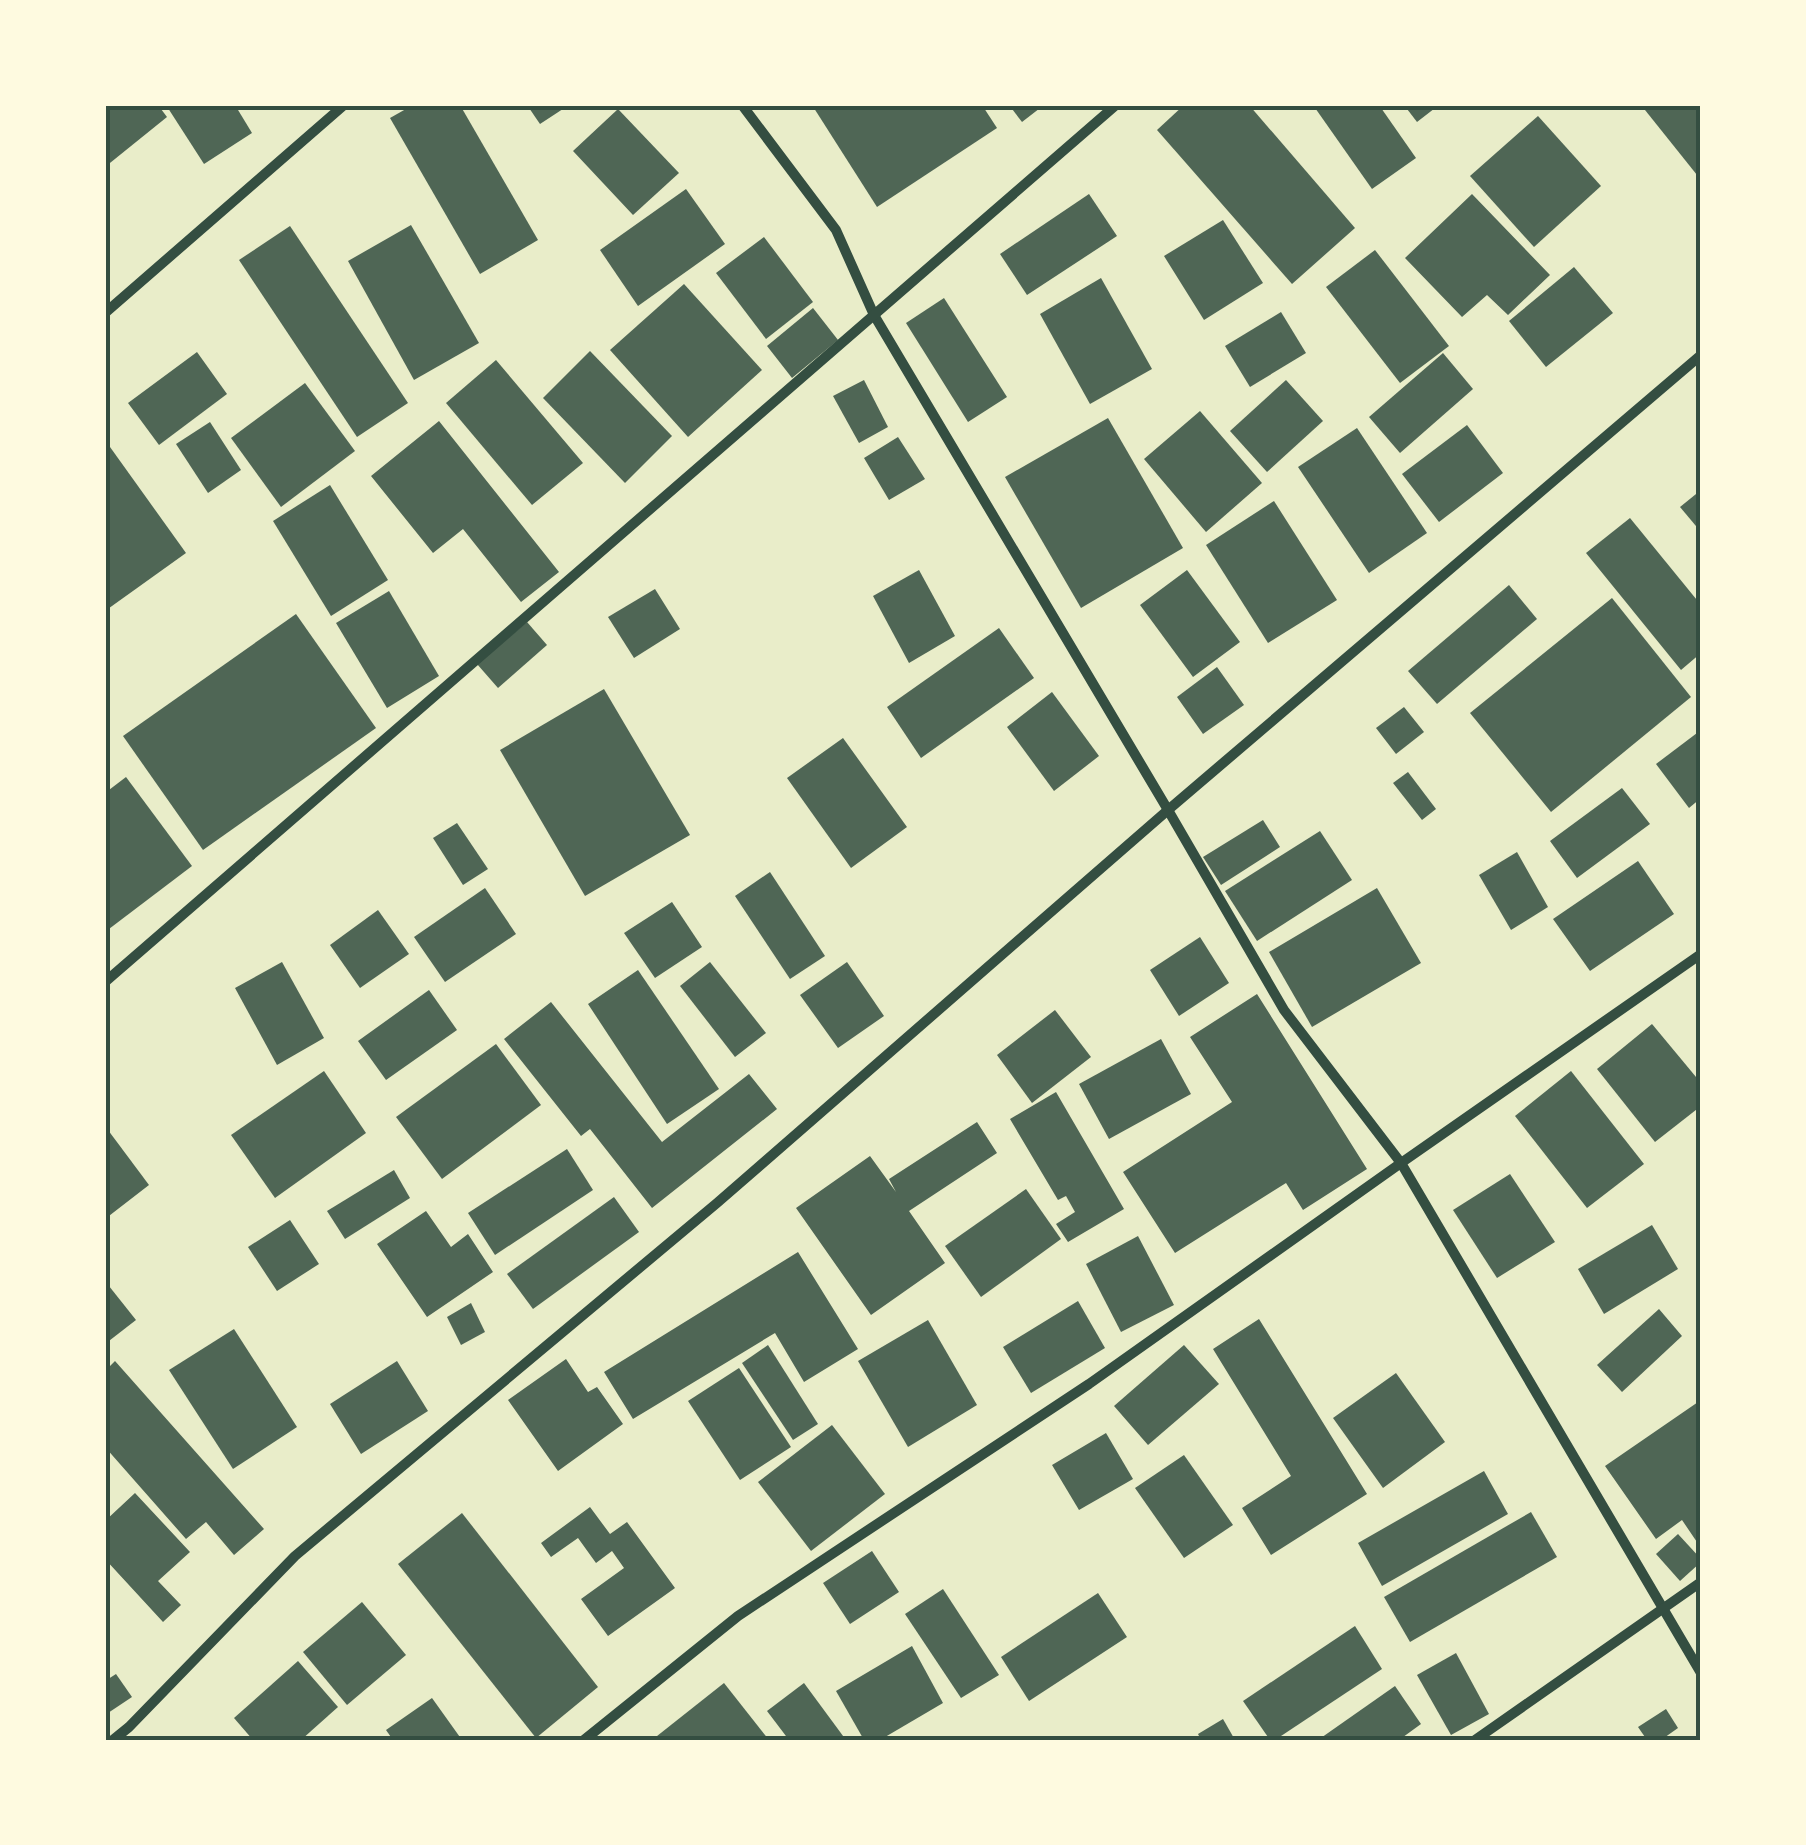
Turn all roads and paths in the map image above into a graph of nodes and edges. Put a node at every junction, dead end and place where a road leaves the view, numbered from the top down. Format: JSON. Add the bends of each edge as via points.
{"nodes":[{"id":1,"x":344,"y":105,"type":"edge"},
{"id":2,"x":742,"y":105,"type":"edge"},
{"id":3,"x":1116,"y":105,"type":"edge"},
{"id":4,"x":105,"y":313,"type":"edge"},
{"id":5,"x":874,"y":314,"type":"junction"},
{"id":6,"x":1701,"y":354,"type":"edge"},
{"id":7,"x":1168,"y":810,"type":"junction"},
{"id":8,"x":1701,"y":954,"type":"edge"},
{"id":9,"x":105,"y":982,"type":"edge"},
{"id":10,"x":1400,"y":1163,"type":"junction"},
{"id":11,"x":1701,"y":1582,"type":"edge"},
{"id":12,"x":1662,"y":1609,"type":"junction"},
{"id":13,"x":1701,"y":1673,"type":"edge"},
{"id":14,"x":114,"y":1740,"type":"edge"},
{"id":15,"x":584,"y":1740,"type":"edge"},
{"id":16,"x":1475,"y":1740,"type":"edge"}],
"edges":[{"from":1,"to":4,"type":"street"},
{"from":2,"to":5,"type":"street","via":[[836,230]]},
{"from":3,"to":5,"type":"street"},
{"from":5,"to":7,"type":"street"},
{"from":5,"to":9,"type":"street"},
{"from":6,"to":7,"type":"street"},
{"from":7,"to":10,"type":"street","via":[[1284,1010]]},
{"from":7,"to":14,"type":"street","via":[[717,1202],[295,1556]]},
{"from":8,"to":10,"type":"street"},
{"from":10,"to":12,"type":"street"},
{"from":10,"to":15,"type":"street","via":[[1090,1384],[738,1616]]},
{"from":11,"to":12,"type":"street"},
{"from":12,"to":13,"type":"street"},
{"from":12,"to":16,"type":"street"}]}
